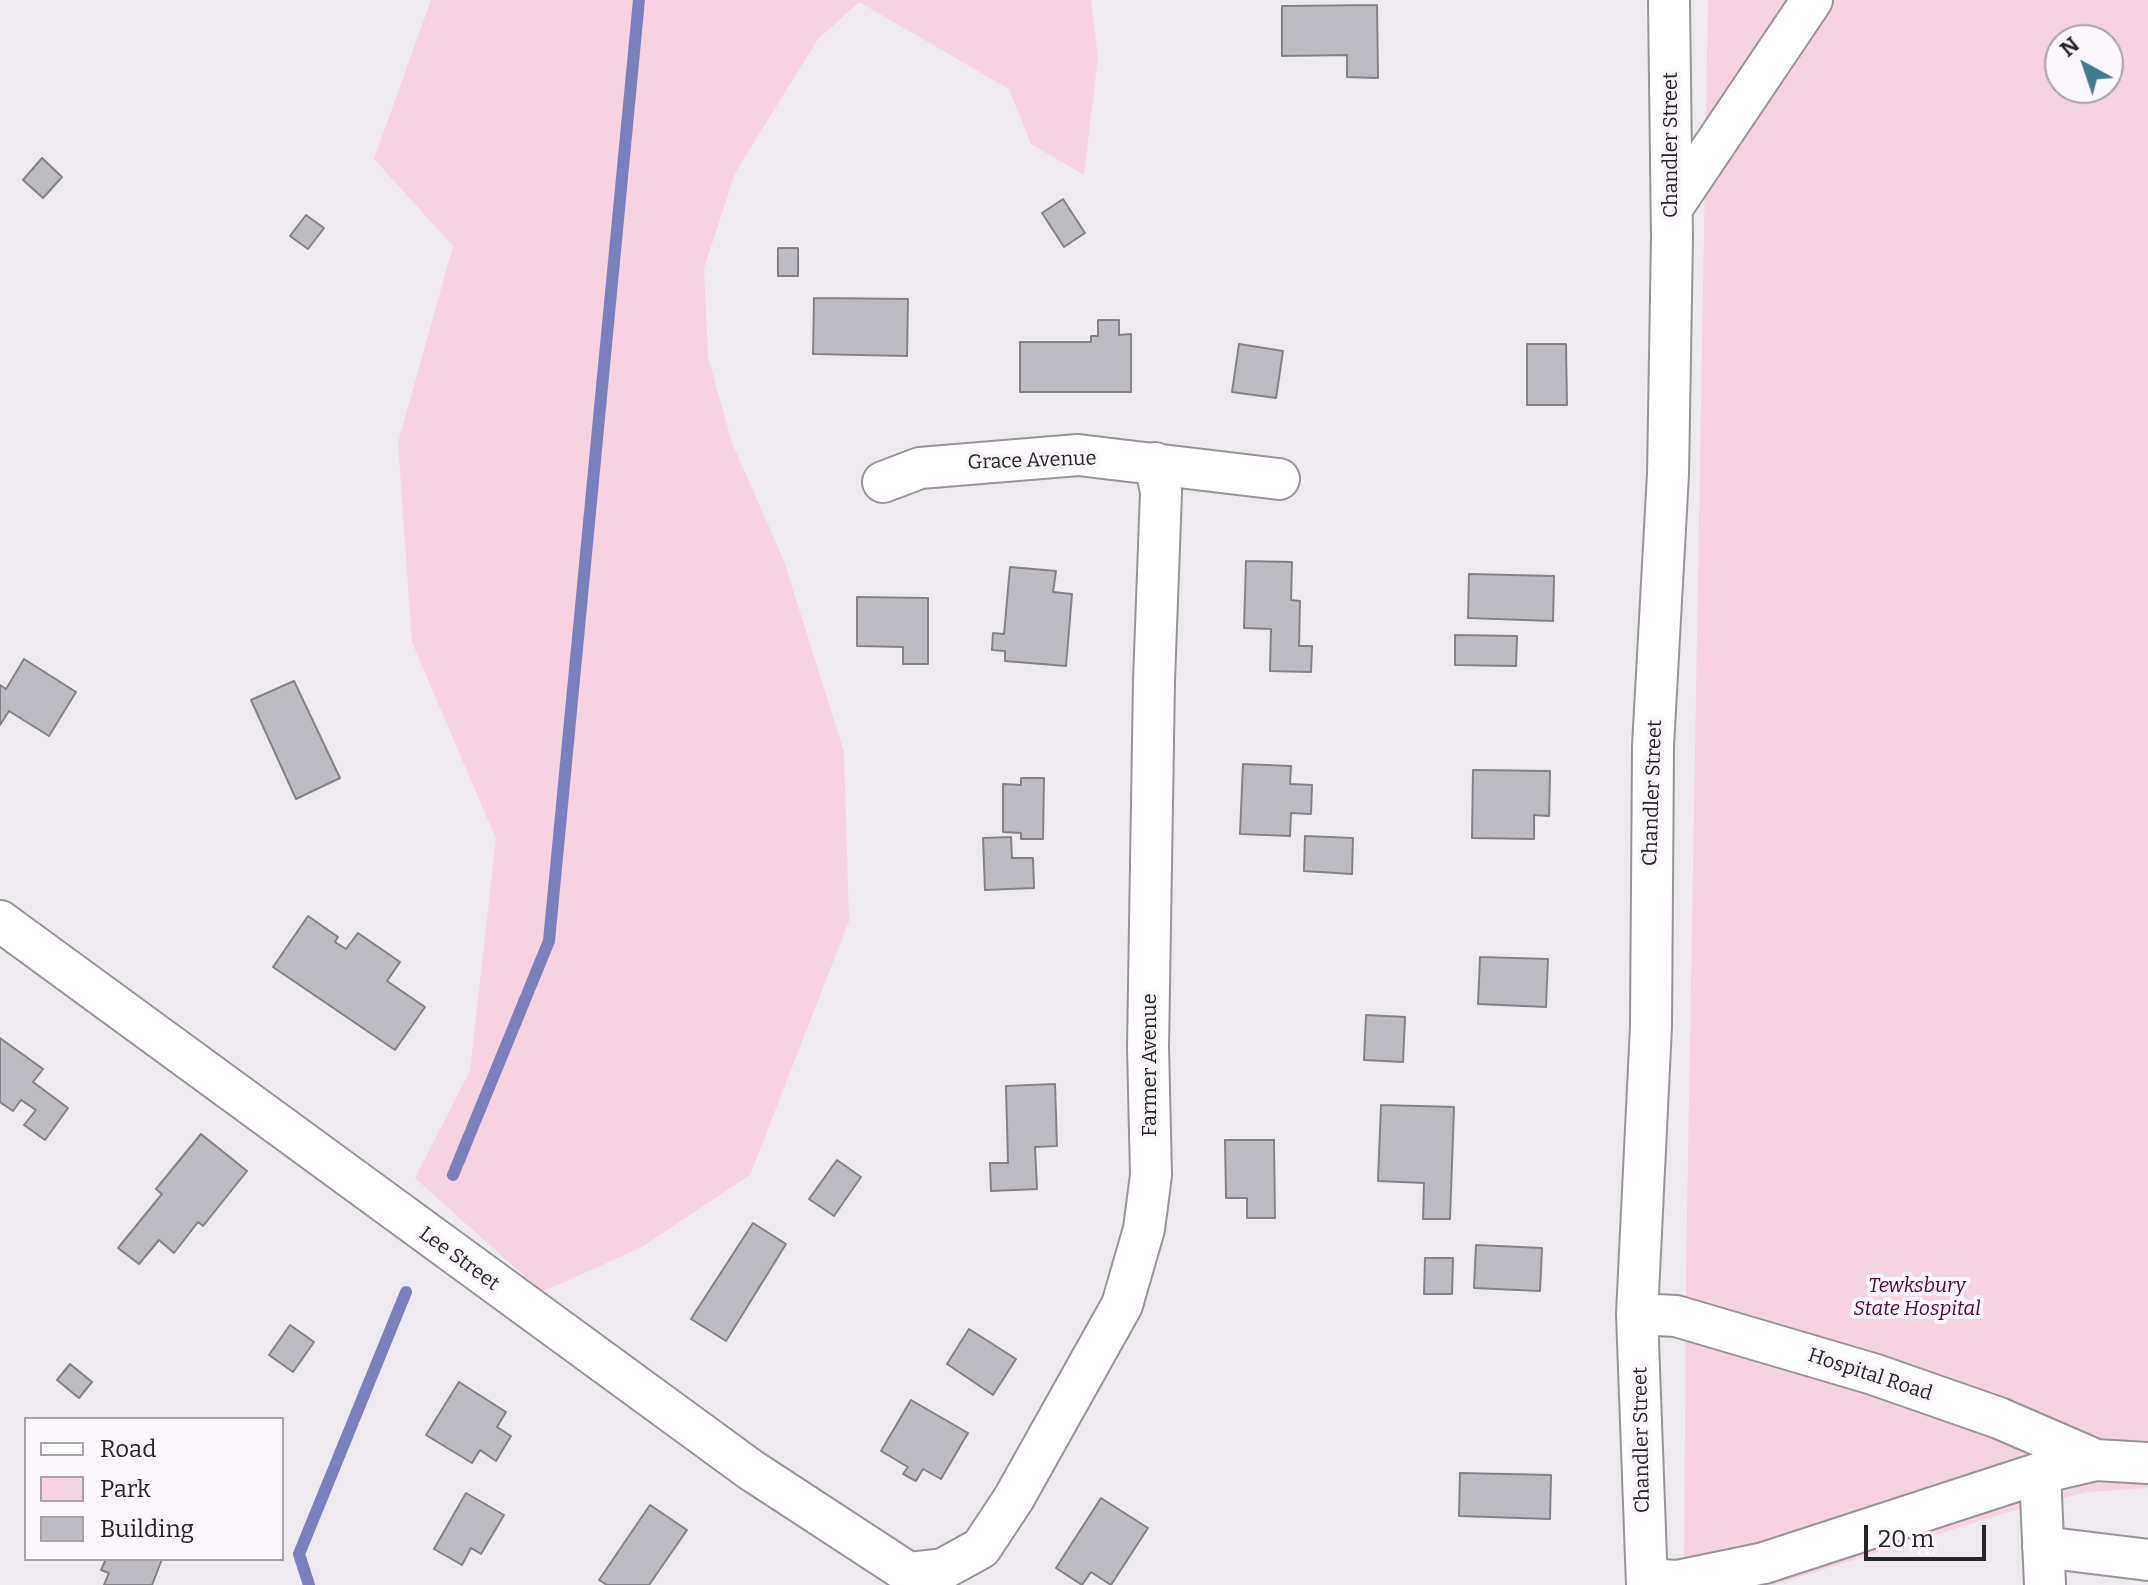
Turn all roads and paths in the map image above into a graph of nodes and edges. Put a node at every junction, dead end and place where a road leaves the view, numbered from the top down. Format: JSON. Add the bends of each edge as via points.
{"nodes":[{"id":1,"x":1669,"y":0,"type":"edge"},
{"id":2,"x":1812,"y":0,"type":"edge"},
{"id":3,"x":1672,"y":208,"type":"junction"},
{"id":4,"x":1155,"y":463,"type":"junction"},
{"id":5,"x":1279,"y":479,"type":"dead end"},
{"id":6,"x":883,"y":482,"type":"dead end"},
{"id":7,"x":0,"y":921,"type":"edge"},
{"id":8,"x":1637,"y":1314,"type":"junction"},
{"id":9,"x":2096,"y":1460,"type":"junction"},
{"id":10,"x":2148,"y":1463,"type":"edge"},
{"id":11,"x":2040,"y":1473,"type":"junction"},
{"id":12,"x":2148,"y":1560,"type":"edge"},
{"id":13,"x":2044,"y":1566,"type":"edge"},
{"id":14,"x":917,"y":1579,"type":"edge"},
{"id":15,"x":1647,"y":1582,"type":"edge"}],
"edges":[{"from":1,"to":3,"type":"street","name":"Chandler Street"},
{"from":2,"to":3,"type":"street"},
{"from":3,"to":8,"type":"street","name":"Chandler Street","via":[[1668,474],[1653,746],[1651,1026]]},
{"from":4,"to":5,"type":"street","name":"Grace Avenue"},
{"from":4,"to":6,"type":"street","name":"Grace Avenue","via":[[1078,455],[920,468]]},
{"from":4,"to":14,"type":"street","name":"Farmer Avenue","via":[[1161,492],[1148,1047],[1151,1175],[1144,1229],[1122,1305],[1014,1498],[981,1548]]},
{"from":7,"to":14,"type":"street","name":"Lee Street","via":[[725,1451]]},
{"from":8,"to":9,"type":"street","name":"Hospital Road","via":[[1676,1316],[1873,1374],[1999,1418]]},
{"from":8,"to":15,"type":"street","name":"Chandler Street"},
{"from":9,"to":10,"type":"street","name":"Hospital Road"},
{"from":9,"to":11,"type":"street","name":"Hospital Road"},
{"from":11,"to":13,"type":"street"},
{"from":11,"to":15,"type":"street","name":"Hospital Road","via":[[1764,1563]]},
{"from":12,"to":13,"type":"street"}]}
